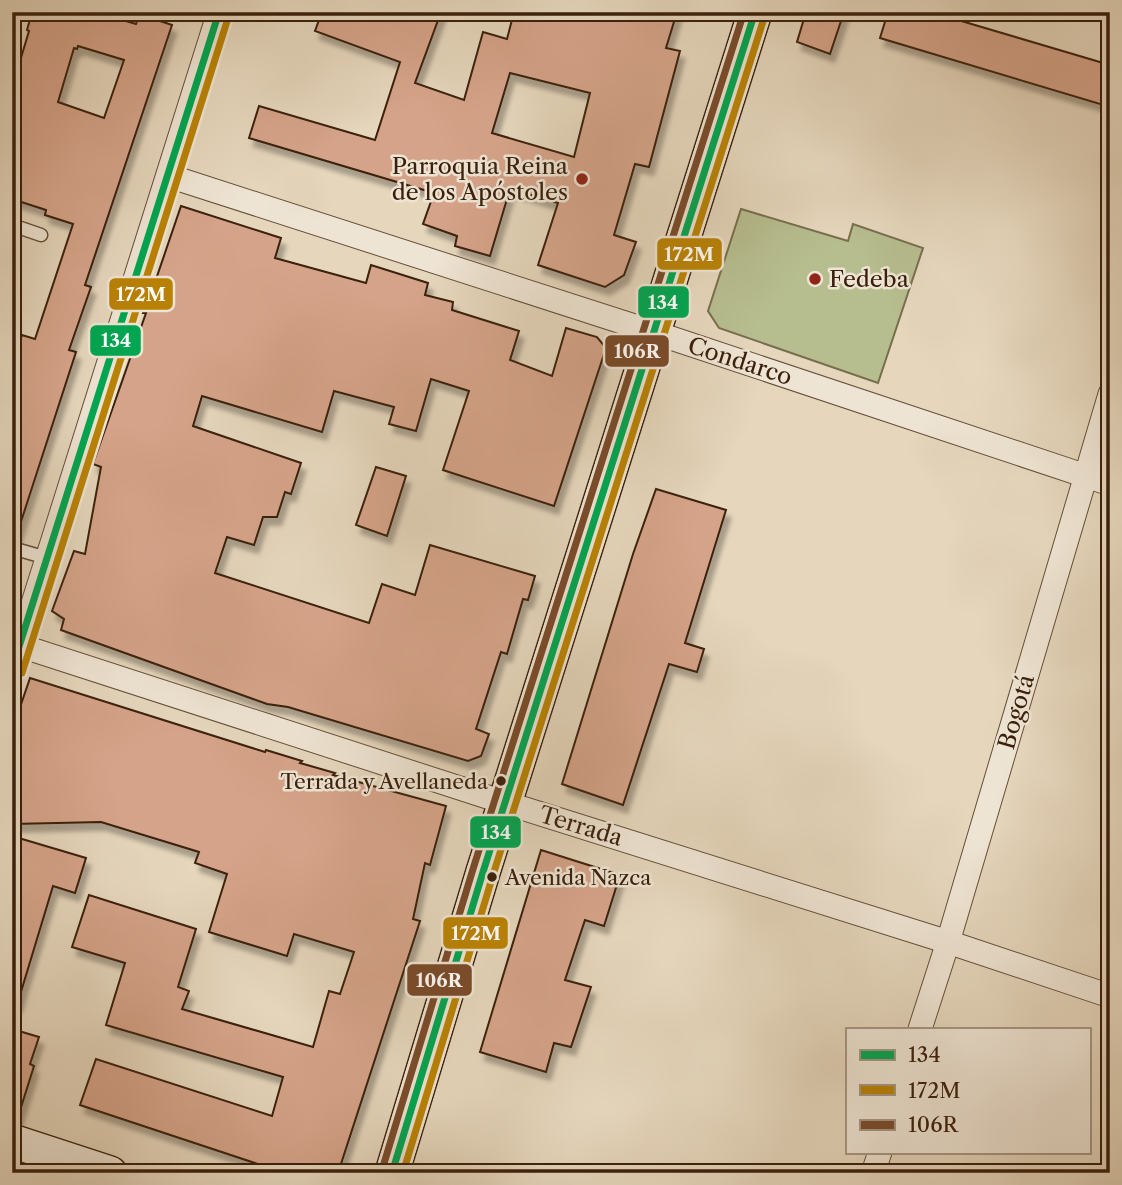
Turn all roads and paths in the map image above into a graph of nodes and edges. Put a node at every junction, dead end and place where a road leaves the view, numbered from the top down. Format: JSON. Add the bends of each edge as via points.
{"nodes":[{"id":1,"x":219,"y":12,"type":"edge"},
{"id":2,"x":755,"y":12,"type":"edge"},
{"id":3,"x":169,"y":176,"type":"junction"},
{"id":4,"x":12,"y":225,"type":"edge"},
{"id":5,"x":41,"y":235,"type":"dead end"},
{"id":6,"x":653,"y":332,"type":"junction"},
{"id":7,"x":1110,"y":394,"type":"edge"},
{"id":8,"x":1086,"y":476,"type":"junction"},
{"id":9,"x":1110,"y":484,"type":"edge"},
{"id":10,"x":12,"y":548,"type":"edge"},
{"id":11,"x":47,"y":558,"type":"junction"},
{"id":12,"x":16,"y":644,"type":"edge"},
{"id":13,"x":12,"y":670,"type":"edge"},
{"id":14,"x":506,"y":803,"type":"junction"},
{"id":15,"x":948,"y":942,"type":"junction"},
{"id":16,"x":1110,"y":996,"type":"edge"},
{"id":17,"x":920,"y":1028,"type":"edge"},
{"id":18,"x":12,"y":1142,"type":"edge"},
{"id":19,"x":879,"y":1154,"type":"edge"},
{"id":20,"x":110,"y":1173,"type":"edge"},
{"id":21,"x":392,"y":1173,"type":"edge"},
{"id":22,"x":873,"y":1173,"type":"edge"}],
"edges":[{"from":1,"to":3,"type":"street"},
{"from":2,"to":6,"type":"main road"},
{"from":3,"to":6,"type":"street","name":"Condarco"},
{"from":3,"to":11,"type":"street"},
{"from":4,"to":5,"type":"lane"},
{"from":6,"to":8,"type":"street","name":"Condarco"},
{"from":6,"to":14,"type":"main road"},
{"from":7,"to":8,"type":"street","name":"Bogotá"},
{"from":8,"to":9,"type":"street","name":"Condarco"},
{"from":8,"to":15,"type":"street","name":"Bogotá"},
{"from":10,"to":11,"type":"lane"},
{"from":11,"to":12,"type":"street"},
{"from":12,"to":13,"type":"street"},
{"from":12,"to":14,"type":"street","name":"Terrada"},
{"from":14,"to":15,"type":"street","name":"Terrada"},
{"from":14,"to":21,"type":"main road"},
{"from":15,"to":16,"type":"street","name":"Terrada"},
{"from":15,"to":17,"type":"street","name":"Bogotá"},
{"from":18,"to":20,"type":"main road"},
{"from":19,"to":22,"type":"street"}]}
